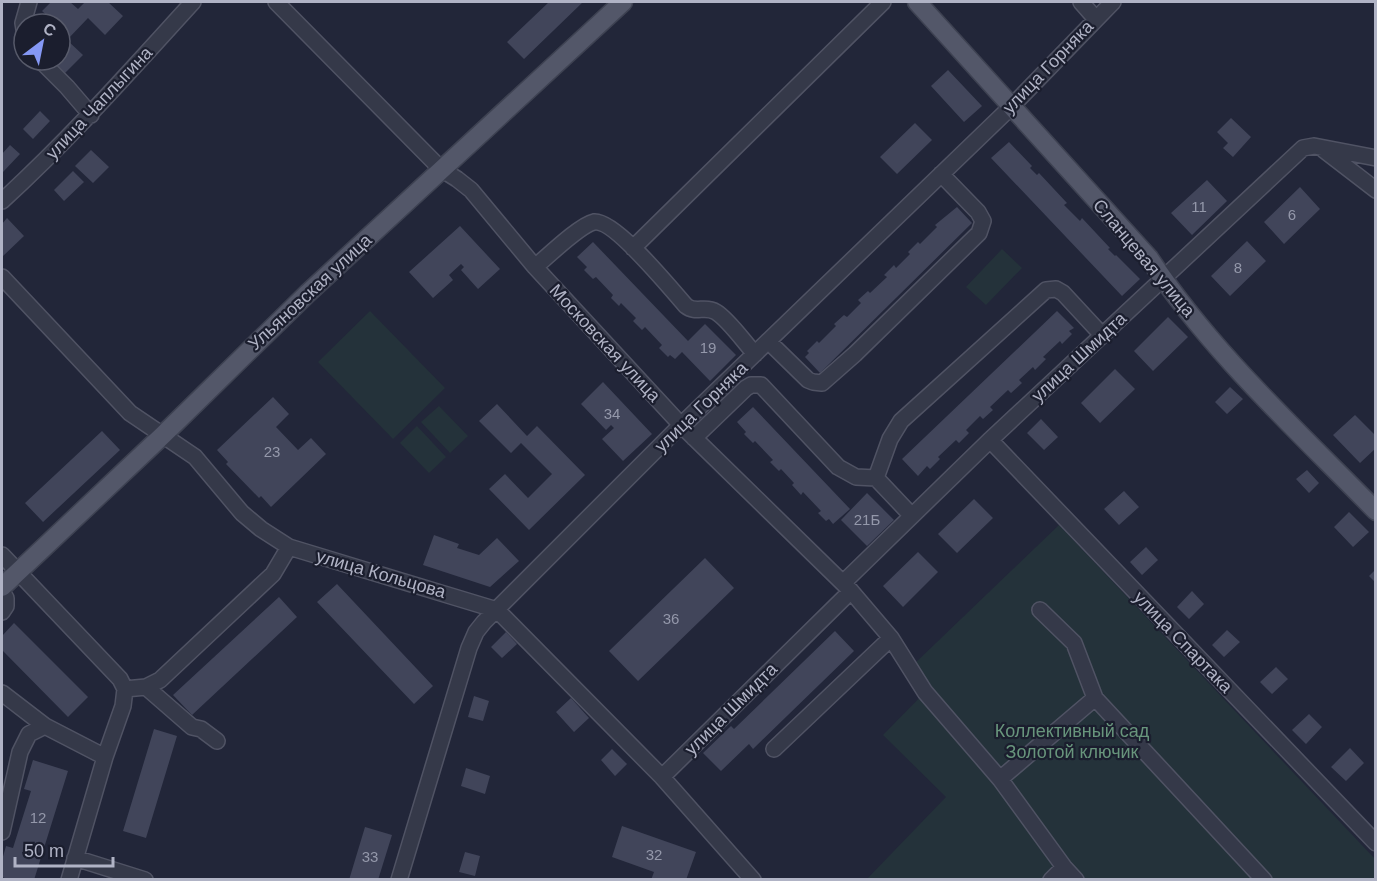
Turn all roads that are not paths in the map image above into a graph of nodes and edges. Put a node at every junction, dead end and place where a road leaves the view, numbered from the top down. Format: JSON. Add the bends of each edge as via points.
{"nodes":[{"id":1,"x":193,"y":2,"type":"edge"},
{"id":2,"x":276,"y":2,"type":"edge"},
{"id":3,"x":623,"y":2,"type":"edge"},
{"id":4,"x":883,"y":2,"type":"edge"},
{"id":5,"x":916,"y":2,"type":"edge"},
{"id":6,"x":1081,"y":2,"type":"edge"},
{"id":7,"x":1113,"y":2,"type":"edge"},
{"id":8,"x":1095,"y":18,"type":"junction"},
{"id":9,"x":52,"y":72,"type":"edge"},
{"id":10,"x":1012,"y":105,"type":"junction"},
{"id":11,"x":91,"y":115,"type":"junction"},
{"id":12,"x":1322,"y":148,"type":"junction"},
{"id":13,"x":1376,"y":158,"type":"edge"},
{"id":14,"x":441,"y":169,"type":"junction"},
{"id":15,"x":941,"y":174,"type":"junction"},
{"id":16,"x":1376,"y":190,"type":"edge"},
{"id":17,"x":2,"y":201,"type":"edge"},
{"id":18,"x":633,"y":248,"type":"junction"},
{"id":19,"x":535,"y":267,"type":"junction"},
{"id":20,"x":2,"y":277,"type":"edge"},
{"id":21,"x":1163,"y":279,"type":"junction"},
{"id":22,"x":1102,"y":335,"type":"junction"},
{"id":23,"x":768,"y":341,"type":"junction"},
{"id":24,"x":755,"y":354,"type":"junction"},
{"id":25,"x":681,"y":425,"type":"junction"},
{"id":26,"x":163,"y":435,"type":"junction"},
{"id":27,"x":694,"y":438,"type":"junction"},
{"id":28,"x":990,"y":440,"type":"junction"},
{"id":29,"x":876,"y":478,"type":"junction"},
{"id":30,"x":1376,"y":511,"type":"edge"},
{"id":31,"x":912,"y":516,"type":"junction"},
{"id":32,"x":289,"y":547,"type":"junction"},
{"id":33,"x":2,"y":555,"type":"edge"},
{"id":34,"x":17,"y":573,"type":"junction"},
{"id":35,"x":2,"y":587,"type":"edge"},
{"id":36,"x":847,"y":587,"type":"junction"},
{"id":37,"x":2,"y":593,"type":"edge"},
{"id":38,"x":497,"y":610,"type":"junction"},
{"id":39,"x":1040,"y":610,"type":"dead end"},
{"id":40,"x":2,"y":612,"type":"edge"},
{"id":41,"x":891,"y":638,"type":"junction"},
{"id":42,"x":146,"y":687,"type":"junction"},
{"id":43,"x":125,"y":689,"type":"junction"},
{"id":44,"x":2,"y":693,"type":"edge"},
{"id":45,"x":1095,"y":698,"type":"junction"},
{"id":46,"x":45,"y":726,"type":"junction"},
{"id":47,"x":217,"y":741,"type":"dead end"},
{"id":48,"x":774,"y":749,"type":"dead end"},
{"id":49,"x":105,"y":757,"type":"junction"},
{"id":50,"x":662,"y":777,"type":"junction"},
{"id":51,"x":1000,"y":779,"type":"junction"},
{"id":52,"x":2,"y":832,"type":"edge"},
{"id":53,"x":1376,"y":843,"type":"edge"},
{"id":54,"x":75,"y":858,"type":"junction"},
{"id":55,"x":1064,"y":867,"type":"junction"},
{"id":56,"x":69,"y":879,"type":"edge"},
{"id":57,"x":145,"y":879,"type":"edge"},
{"id":58,"x":399,"y":879,"type":"edge"},
{"id":59,"x":753,"y":879,"type":"edge"},
{"id":60,"x":1051,"y":879,"type":"edge"},
{"id":61,"x":1076,"y":879,"type":"edge"},
{"id":62,"x":1264,"y":879,"type":"edge"}],
"edges":[{"from":1,"to":11,"type":"street","name":"улица Чаплыгина"},
{"from":2,"to":14,"type":"street","name":"Московская улица"},
{"from":3,"to":14,"type":"main road","name":"Ульяновская улица"},
{"from":4,"to":18,"type":"street"},
{"from":5,"to":10,"type":"main road","name":"Сланцевая улица"},
{"from":6,"to":8,"type":"street"},
{"from":7,"to":8,"type":"street","name":"улица Горняка"},
{"from":8,"to":10,"type":"street","name":"улица Горняка"},
{"from":9,"to":11,"type":"street"},
{"from":10,"to":15,"type":"street","name":"улица Горняка"},
{"from":10,"to":21,"type":"main road","name":"Сланцевая улица","via":[[1149,258]]},
{"from":11,"to":17,"type":"street","name":"улица Чаплыгина"},
{"from":12,"to":13,"type":"street"},
{"from":12,"to":16,"type":"street"},
{"from":12,"to":21,"type":"street","name":"улица Шмидта","via":[[1303,148]]},
{"from":14,"to":19,"type":"street","name":"Московская улица","via":[[471,190]]},
{"from":14,"to":26,"type":"main road","name":"Ульяновская улица"},
{"from":15,"to":23,"type":"street","name":"улица Горняка"},
{"from":15,"to":23,"type":"street","via":[[978,212],[982,227],[855,354],[826,381],[818,383],[808,380]]},
{"from":18,"to":19,"type":"street","via":[[608,225],[592,222]]},
{"from":18,"to":24,"type":"street","via":[[686,306],[696,311],[707,308],[717,312]]},
{"from":19,"to":25,"type":"street","name":"Московская улица"},
{"from":20,"to":26,"type":"street","name":"улица Кольцова","via":[[130,413]]},
{"from":21,"to":22,"type":"street","name":"улица Шмидта"},
{"from":21,"to":30,"type":"main road","name":"Сланцевая улица","via":[[1211,339]]},
{"from":22,"to":28,"type":"street","name":"улица Шмидта"},
{"from":22,"to":29,"type":"street","via":[[1063,293],[1046,290],[901,421]]},
{"from":23,"to":24,"type":"street","name":"улица Горняка"},
{"from":24,"to":25,"type":"street","name":"улица Горняка"},
{"from":25,"to":27,"type":"street","name":"Московская улица"},
{"from":25,"to":38,"type":"street","name":"улица Горняка"},
{"from":26,"to":32,"type":"street","name":"улица Кольцова","via":[[195,457],[242,513]]},
{"from":26,"to":34,"type":"main road","name":"Ульяновская улица"},
{"from":27,"to":29,"type":"street","via":[[746,388],[761,385],[838,467],[856,477]]},
{"from":27,"to":36,"type":"street","name":"Московская улица"},
{"from":28,"to":31,"type":"street","name":"улица Шмидта"},
{"from":28,"to":53,"type":"street","name":"улица Спартака"},
{"from":29,"to":31,"type":"street"},
{"from":31,"to":36,"type":"street","name":"улица Шмидта"},
{"from":32,"to":38,"type":"street","name":"улица Кольцова"},
{"from":32,"to":42,"type":"street","via":[[273,574],[160,680]]},
{"from":33,"to":34,"type":"street"},
{"from":34,"to":35,"type":"main road","name":"Ульяновская улица"},
{"from":34,"to":43,"type":"street","via":[[120,679]]},
{"from":36,"to":41,"type":"street","name":"Московская улица"},
{"from":36,"to":50,"type":"street","name":"улица Шмидта"},
{"from":37,"to":40,"type":"street","via":[[6,606]]},
{"from":38,"to":50,"type":"street","name":"улица Кольцова"},
{"from":38,"to":58,"type":"street","name":"улица Горняка","via":[[476,632],[469,648]]},
{"from":39,"to":45,"type":"street","via":[[1074,643]]},
{"from":41,"to":48,"type":"street"},
{"from":41,"to":51,"type":"street","name":"Московская улица","via":[[925,692]]},
{"from":42,"to":43,"type":"street"},
{"from":42,"to":47,"type":"street","via":[[192,728],[201,729]]},
{"from":43,"to":49,"type":"street"},
{"from":44,"to":46,"type":"street"},
{"from":45,"to":51,"type":"street"},
{"from":45,"to":62,"type":"street"},
{"from":46,"to":49,"type":"street"},
{"from":46,"to":52,"type":"street","via":[[29,734],[20,752]]},
{"from":49,"to":54,"type":"street"},
{"from":50,"to":59,"type":"street","name":"улица Кольцова"},
{"from":51,"to":55,"type":"street","name":"Московская улица"},
{"from":54,"to":56,"type":"street"},
{"from":54,"to":57,"type":"street"},
{"from":55,"to":60,"type":"street"},
{"from":55,"to":61,"type":"street","name":"Московская улица"}]}
